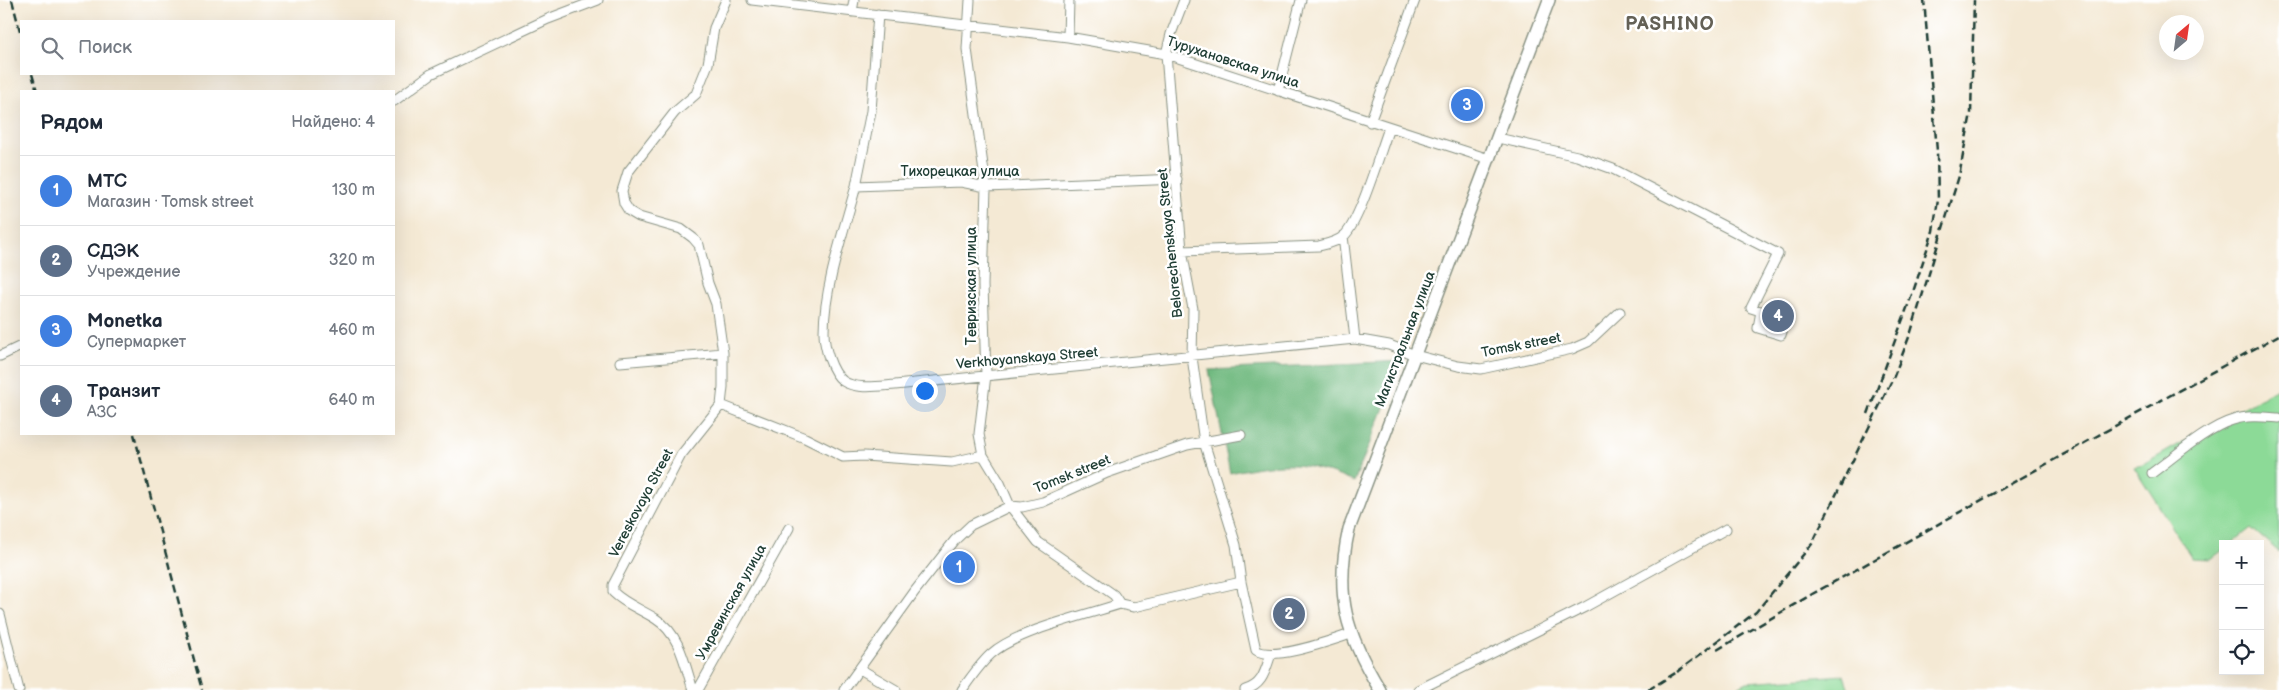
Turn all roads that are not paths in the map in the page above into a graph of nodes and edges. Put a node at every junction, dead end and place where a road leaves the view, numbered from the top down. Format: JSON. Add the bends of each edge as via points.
{"nodes":[{"id":1,"x":598,"y":0,"type":"edge"},
{"id":2,"x":726,"y":0,"type":"edge"},
{"id":3,"x":752,"y":0,"type":"edge"},
{"id":4,"x":854,"y":0,"type":"edge"},
{"id":5,"x":970,"y":0,"type":"edge"},
{"id":6,"x":1069,"y":0,"type":"edge"},
{"id":7,"x":1184,"y":0,"type":"edge"},
{"id":8,"x":1301,"y":0,"type":"edge"},
{"id":9,"x":1415,"y":0,"type":"edge"},
{"id":10,"x":1549,"y":0,"type":"edge"},
{"id":11,"x":852,"y":12,"type":"junction"},
{"id":12,"x":878,"y":14,"type":"junction"},
{"id":13,"x":967,"y":25,"type":"junction"},
{"id":14,"x":1068,"y":37,"type":"junction"},
{"id":15,"x":1166,"y":54,"type":"junction"},
{"id":16,"x":1278,"y":91,"type":"junction"},
{"id":17,"x":395,"y":100,"type":"edge"},
{"id":18,"x":1370,"y":122,"type":"junction"},
{"id":19,"x":1388,"y":128,"type":"junction"},
{"id":20,"x":1498,"y":138,"type":"junction"},
{"id":21,"x":1489,"y":159,"type":"junction"},
{"id":22,"x":1177,"y":179,"type":"junction"},
{"id":23,"x":856,"y":186,"type":"junction"},
{"id":24,"x":986,"y":187,"type":"junction"},
{"id":25,"x":1343,"y":236,"type":"junction"},
{"id":26,"x":1182,"y":251,"type":"junction"},
{"id":27,"x":1761,"y":311,"type":"dead end"},
{"id":28,"x":1620,"y":312,"type":"dead end"},
{"id":29,"x":1356,"y":339,"type":"junction"},
{"id":30,"x":20,"y":346,"type":"edge"},
{"id":31,"x":722,"y":353,"type":"junction"},
{"id":32,"x":1415,"y":355,"type":"junction"},
{"id":33,"x":0,"y":356,"type":"edge"},
{"id":34,"x":1192,"y":356,"type":"junction"},
{"id":35,"x":620,"y":362,"type":"dead end"},
{"id":36,"x":986,"y":375,"type":"junction"},
{"id":37,"x":721,"y":405,"type":"junction"},
{"id":38,"x":2279,"y":418,"type":"edge"},
{"id":39,"x":1241,"y":435,"type":"dead end"},
{"id":40,"x":1204,"y":442,"type":"junction"},
{"id":41,"x":983,"y":455,"type":"junction"},
{"id":42,"x":2152,"y":473,"type":"dead end"},
{"id":43,"x":1010,"y":506,"type":"junction"},
{"id":44,"x":789,"y":528,"type":"dead end"},
{"id":45,"x":1726,"y":529,"type":"dead end"},
{"id":46,"x":1241,"y":582,"type":"junction"},
{"id":47,"x":1120,"y":604,"type":"junction"},
{"id":48,"x":0,"y":614,"type":"edge"},
{"id":49,"x":1351,"y":634,"type":"junction"},
{"id":50,"x":1271,"y":654,"type":"junction"},
{"id":51,"x":860,"y":669,"type":"junction"},
{"id":52,"x":19,"y":690,"type":"edge"},
{"id":53,"x":693,"y":690,"type":"edge"},
{"id":54,"x":698,"y":690,"type":"edge"},
{"id":55,"x":844,"y":690,"type":"edge"},
{"id":56,"x":896,"y":690,"type":"edge"},
{"id":57,"x":962,"y":690,"type":"edge"},
{"id":58,"x":1245,"y":690,"type":"edge"},
{"id":59,"x":1380,"y":690,"type":"edge"},
{"id":60,"x":1418,"y":690,"type":"edge"}],
"edges":[{"from":1,"to":17,"type":"street","via":[[548,19],[431,74]]},
{"from":2,"to":31,"type":"street","via":[[714,28],[708,64],[696,94],[675,112],[628,172],[622,191],[629,211],[681,229],[694,238],[716,304]]},
{"from":3,"to":11,"type":"street","name":"Турухановская улица"},
{"from":4,"to":11,"type":"street"},
{"from":5,"to":13,"type":"street","name":"Тевризская улица"},
{"from":6,"to":14,"type":"street"},
{"from":7,"to":15,"type":"street","name":"Belorechenskaya Street"},
{"from":8,"to":16,"type":"street"},
{"from":9,"to":18,"type":"street"},
{"from":10,"to":20,"type":"main road","name":"Магистральная улица"},
{"from":11,"to":12,"type":"street","name":"Турухановская улица"},
{"from":12,"to":13,"type":"street","name":"Турухановская улица"},
{"from":12,"to":23,"type":"street","via":[[871,111]]},
{"from":13,"to":14,"type":"street","name":"Турухановская улица"},
{"from":13,"to":24,"type":"street","name":"Тевризская улица","via":[[967,49]]},
{"from":14,"to":15,"type":"street","name":"Турухановская улица"},
{"from":15,"to":16,"type":"street","name":"Турухановская улица"},
{"from":15,"to":22,"type":"street","name":"Belorechenskaya Street"},
{"from":16,"to":18,"type":"street","name":"Турухановская улица"},
{"from":18,"to":19,"type":"street","name":"Турухановская улица"},
{"from":19,"to":21,"type":"street","name":"Турухановская улица"},
{"from":19,"to":25,"type":"street","via":[[1356,219]]},
{"from":20,"to":21,"type":"main road","name":"Магистральная улица"},
{"from":20,"to":27,"type":"street","via":[[1577,156],[1613,168],[1778,254],[1751,308]]},
{"from":21,"to":32,"type":"main road","name":"Магистральная улица"},
{"from":22,"to":24,"type":"street","name":"Тихорецкая улица"},
{"from":22,"to":26,"type":"street","name":"Belorechenskaya Street"},
{"from":23,"to":24,"type":"street","name":"Тихорецкая улица","via":[[961,182]]},
{"from":23,"to":36,"type":"street","name":"Verkhoyanskaya Street","via":[[835,266],[824,332],[835,372],[843,381],[864,386]]},
{"from":24,"to":36,"type":"street","name":"Тевризская улица","via":[[983,285]]},
{"from":25,"to":26,"type":"street","via":[[1319,246]]},
{"from":25,"to":29,"type":"street"},
{"from":26,"to":34,"type":"street","name":"Belorechenskaya Street","via":[[1193,309]]},
{"from":28,"to":32,"type":"street","name":"Tomsk street","via":[[1588,342],[1501,366],[1466,367]]},
{"from":29,"to":32,"type":"street","name":"Verkhoyanskaya Street","via":[[1389,345]]},
{"from":29,"to":34,"type":"street","name":"Verkhoyanskaya Street"},
{"from":30,"to":33,"type":"street"},
{"from":31,"to":35,"type":"street"},
{"from":31,"to":37,"type":"street"},
{"from":32,"to":49,"type":"main road","name":"Магистральная улица","via":[[1358,502],[1345,546],[1342,585]]},
{"from":34,"to":36,"type":"street","name":"Verkhoyanskaya Street"},
{"from":34,"to":40,"type":"street","name":"Belorechenskaya Street"},
{"from":36,"to":41,"type":"street","name":"Тевризская улица","via":[[979,434]]},
{"from":37,"to":41,"type":"street","via":[[805,438],[843,457],[952,462]]},
{"from":37,"to":53,"type":"street","name":"Vereskovaya Street","via":[[681,455],[613,585],[613,592],[619,598],[670,630],[678,643]]},
{"from":38,"to":42,"type":"street","via":[[2254,416],[2219,426]]},
{"from":39,"to":40,"type":"street","name":"Tomsk street"},
{"from":40,"to":43,"type":"street","name":"Tomsk street","via":[[1107,473],[1044,502]]},
{"from":40,"to":46,"type":"street","name":"Belorechenskaya Street","via":[[1236,545]]},
{"from":41,"to":43,"type":"street","name":"Тевризская улица"},
{"from":43,"to":47,"type":"street","name":"Тевризская улица","via":[[1038,542],[1114,595]]},
{"from":43,"to":51,"type":"street","name":"Tomsk street","via":[[971,526],[955,540]]},
{"from":44,"to":54,"type":"street","name":"Умревинская улица"},
{"from":45,"to":60,"type":"street","via":[[1585,607]]},
{"from":46,"to":47,"type":"street","via":[[1134,607]]},
{"from":46,"to":50,"type":"street","name":"Belorechenskaya Street","via":[[1256,650]]},
{"from":47,"to":57,"type":"street","via":[[1012,640],[992,653]]},
{"from":48,"to":52,"type":"street"},
{"from":49,"to":50,"type":"street"},
{"from":49,"to":59,"type":"main road","name":"Магистральная улица"},
{"from":50,"to":58,"type":"street","via":[[1258,685]]},
{"from":51,"to":55,"type":"street","name":"Tomsk street"},
{"from":51,"to":56,"type":"street"}]}
